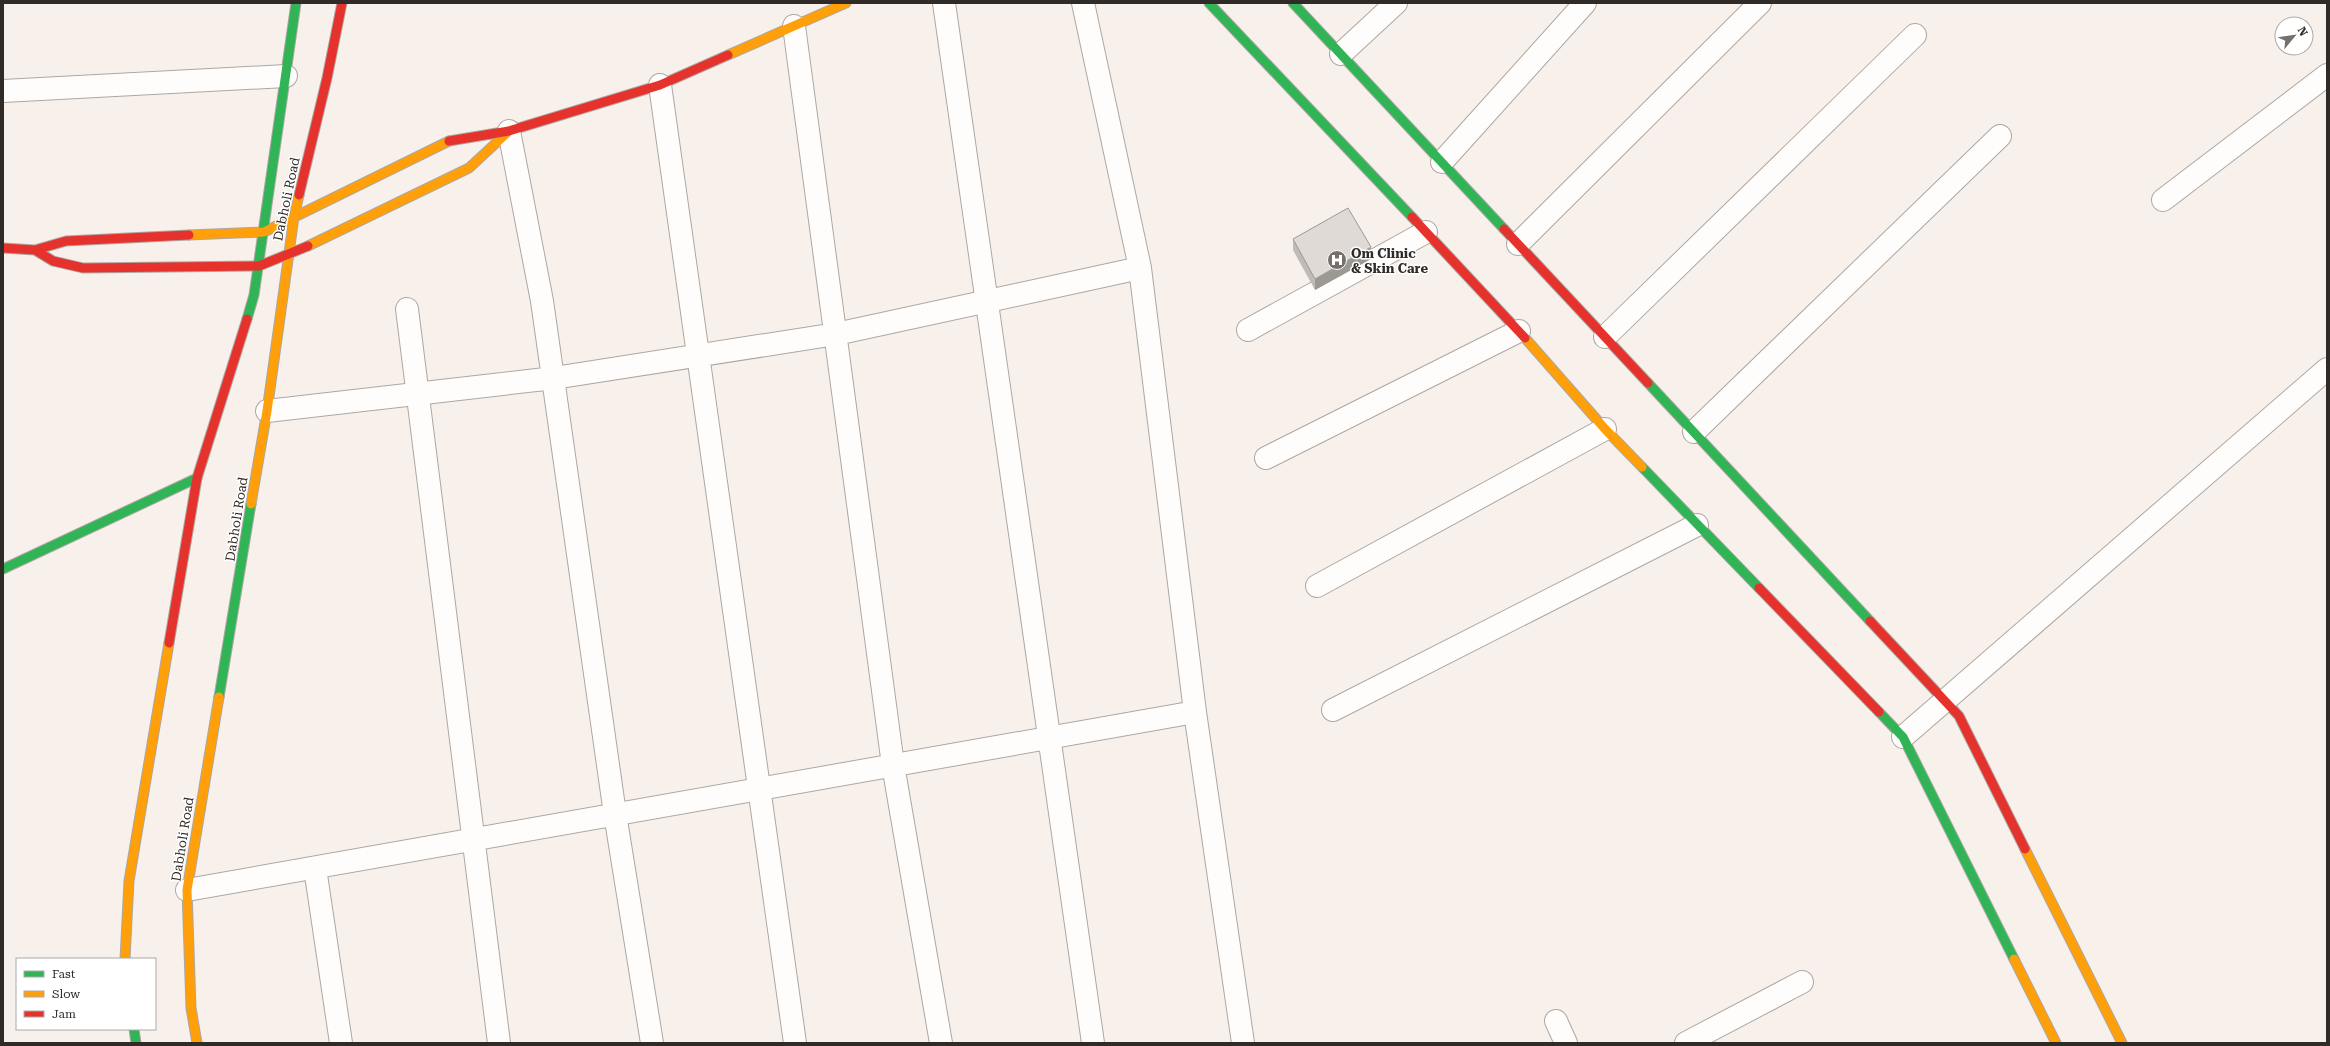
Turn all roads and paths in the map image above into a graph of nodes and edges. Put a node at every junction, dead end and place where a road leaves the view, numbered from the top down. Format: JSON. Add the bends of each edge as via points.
{"nodes":[{"id":1,"x":296,"y":3,"type":"edge"},
{"id":2,"x":342,"y":3,"type":"edge"},
{"id":3,"x":846,"y":3,"type":"edge"},
{"id":4,"x":944,"y":3,"type":"edge"},
{"id":5,"x":1083,"y":3,"type":"edge"},
{"id":6,"x":1209,"y":3,"type":"edge"},
{"id":7,"x":1293,"y":3,"type":"edge"},
{"id":8,"x":1396,"y":3,"type":"edge"},
{"id":9,"x":1585,"y":3,"type":"edge"},
{"id":10,"x":1760,"y":3,"type":"edge"},
{"id":11,"x":794,"y":26,"type":"junction"},
{"id":12,"x":1915,"y":35,"type":"dead end"},
{"id":13,"x":1341,"y":54,"type":"junction"},
{"id":14,"x":2327,"y":75,"type":"edge"},
{"id":15,"x":286,"y":76,"type":"junction"},
{"id":16,"x":660,"y":85,"type":"junction"},
{"id":17,"x":3,"y":91,"type":"edge"},
{"id":18,"x":509,"y":131,"type":"junction"},
{"id":19,"x":2000,"y":136,"type":"dead end"},
{"id":20,"x":1442,"y":162,"type":"junction"},
{"id":21,"x":2163,"y":200,"type":"dead end"},
{"id":22,"x":294,"y":217,"type":"junction"},
{"id":23,"x":264,"y":232,"type":"junction"},
{"id":24,"x":1426,"y":232,"type":"junction"},
{"id":25,"x":1518,"y":244,"type":"junction"},
{"id":26,"x":3,"y":248,"type":"edge"},
{"id":27,"x":35,"y":250,"type":"junction"},
{"id":28,"x":288,"y":256,"type":"junction"},
{"id":29,"x":259,"y":266,"type":"junction"},
{"id":30,"x":1140,"y":268,"type":"junction"},
{"id":31,"x":987,"y":302,"type":"junction"},
{"id":32,"x":407,"y":308,"type":"dead end"},
{"id":33,"x":1248,"y":330,"type":"dead end"},
{"id":34,"x":1519,"y":331,"type":"junction"},
{"id":35,"x":836,"y":334,"type":"junction"},
{"id":36,"x":1605,"y":337,"type":"junction"},
{"id":37,"x":699,"y":356,"type":"junction"},
{"id":38,"x":2327,"y":369,"type":"edge"},
{"id":39,"x":554,"y":378,"type":"junction"},
{"id":40,"x":416,"y":394,"type":"junction"},
{"id":41,"x":267,"y":411,"type":"junction"},
{"id":42,"x":1605,"y":429,"type":"junction"},
{"id":43,"x":1694,"y":432,"type":"junction"},
{"id":44,"x":1266,"y":458,"type":"dead end"},
{"id":45,"x":197,"y":478,"type":"junction"},
{"id":46,"x":1697,"y":525,"type":"junction"},
{"id":47,"x":3,"y":569,"type":"edge"},
{"id":48,"x":1317,"y":586,"type":"dead end"},
{"id":49,"x":1944,"y":700,"type":"junction"},
{"id":50,"x":1333,"y":710,"type":"dead end"},
{"id":51,"x":1195,"y":712,"type":"junction"},
{"id":52,"x":1050,"y":737,"type":"junction"},
{"id":53,"x":1903,"y":737,"type":"junction"},
{"id":54,"x":893,"y":765,"type":"junction"},
{"id":55,"x":759,"y":789,"type":"junction"},
{"id":56,"x":615,"y":814,"type":"junction"},
{"id":57,"x":473,"y":839,"type":"junction"},
{"id":58,"x":316,"y":868,"type":"junction"},
{"id":59,"x":187,"y":890,"type":"junction"},
{"id":60,"x":125,"y":958,"type":"edge"},
{"id":61,"x":1802,"y":982,"type":"dead end"},
{"id":62,"x":1556,"y":1021,"type":"dead end"},
{"id":63,"x":134,"y":1030,"type":"edge"},
{"id":64,"x":136,"y":1043,"type":"edge"},
{"id":65,"x":197,"y":1043,"type":"edge"},
{"id":66,"x":341,"y":1043,"type":"edge"},
{"id":67,"x":499,"y":1043,"type":"edge"},
{"id":68,"x":652,"y":1043,"type":"edge"},
{"id":69,"x":795,"y":1043,"type":"edge"},
{"id":70,"x":941,"y":1043,"type":"edge"},
{"id":71,"x":1093,"y":1043,"type":"edge"},
{"id":72,"x":1243,"y":1043,"type":"edge"},
{"id":73,"x":1566,"y":1043,"type":"edge"},
{"id":74,"x":1686,"y":1043,"type":"edge"},
{"id":75,"x":2056,"y":1043,"type":"edge"},
{"id":76,"x":2122,"y":1043,"type":"edge"}],
"edges":[{"from":1,"to":15,"type":"street","name":"Dabholi Road"},
{"from":2,"to":22,"type":"street","name":"Dabholi Road"},
{"from":3,"to":11,"type":"street"},
{"from":4,"to":31,"type":"street"},
{"from":5,"to":30,"type":"street"},
{"from":6,"to":24,"type":"street"},
{"from":7,"to":13,"type":"street"},
{"from":8,"to":13,"type":"street"},
{"from":9,"to":20,"type":"street"},
{"from":10,"to":25,"type":"street"},
{"from":11,"to":16,"type":"street"},
{"from":11,"to":35,"type":"street"},
{"from":12,"to":36,"type":"street"},
{"from":13,"to":20,"type":"street"},
{"from":14,"to":21,"type":"street"},
{"from":15,"to":17,"type":"street"},
{"from":15,"to":23,"type":"street","name":"Dabholi Road"},
{"from":16,"to":18,"type":"street"},
{"from":16,"to":37,"type":"street"},
{"from":18,"to":22,"type":"street","via":[[452,140]]},
{"from":18,"to":28,"type":"street","via":[[469,168]]},
{"from":18,"to":39,"type":"street"},
{"from":19,"to":43,"type":"street"},
{"from":20,"to":25,"type":"street"},
{"from":22,"to":23,"type":"street"},
{"from":22,"to":28,"type":"street","name":"Dabholi Road"},
{"from":23,"to":27,"type":"street","via":[[66,241]]},
{"from":23,"to":29,"type":"street","name":"Dabholi Road"},
{"from":24,"to":33,"type":"street"},
{"from":24,"to":34,"type":"street"},
{"from":25,"to":36,"type":"street"},
{"from":26,"to":27,"type":"street"},
{"from":27,"to":29,"type":"street","via":[[53,261],[82,268]]},
{"from":28,"to":29,"type":"street"},
{"from":28,"to":41,"type":"street","name":"Dabholi Road"},
{"from":29,"to":45,"type":"street","name":"Dabholi Road","via":[[254,295]]},
{"from":30,"to":31,"type":"street"},
{"from":30,"to":51,"type":"street"},
{"from":31,"to":35,"type":"street"},
{"from":31,"to":52,"type":"street"},
{"from":32,"to":40,"type":"street"},
{"from":34,"to":42,"type":"street"},
{"from":34,"to":44,"type":"street"},
{"from":35,"to":37,"type":"street"},
{"from":35,"to":54,"type":"street"},
{"from":36,"to":43,"type":"street"},
{"from":37,"to":39,"type":"street"},
{"from":37,"to":55,"type":"street"},
{"from":38,"to":49,"type":"street"},
{"from":39,"to":40,"type":"street"},
{"from":39,"to":56,"type":"street"},
{"from":40,"to":41,"type":"street"},
{"from":40,"to":57,"type":"street"},
{"from":41,"to":59,"type":"street","name":"Dabholi Road"},
{"from":42,"to":46,"type":"street"},
{"from":42,"to":48,"type":"street"},
{"from":43,"to":49,"type":"street"},
{"from":45,"to":47,"type":"street"},
{"from":45,"to":60,"type":"street","name":"Dabholi Road","via":[[129,882]]},
{"from":46,"to":50,"type":"street"},
{"from":46,"to":53,"type":"street"},
{"from":49,"to":53,"type":"street"},
{"from":49,"to":76,"type":"street","via":[[1959,716]]},
{"from":51,"to":52,"type":"street"},
{"from":51,"to":72,"type":"street"},
{"from":52,"to":54,"type":"street"},
{"from":52,"to":71,"type":"street"},
{"from":53,"to":75,"type":"street"},
{"from":54,"to":55,"type":"street"},
{"from":54,"to":70,"type":"street"},
{"from":55,"to":56,"type":"street"},
{"from":55,"to":69,"type":"street"},
{"from":56,"to":57,"type":"street"},
{"from":56,"to":68,"type":"street"},
{"from":57,"to":58,"type":"street"},
{"from":57,"to":67,"type":"street"},
{"from":58,"to":59,"type":"street"},
{"from":58,"to":66,"type":"street"},
{"from":59,"to":65,"type":"street","name":"Dabholi Road","via":[[191,1008]]},
{"from":61,"to":74,"type":"street"},
{"from":62,"to":73,"type":"street"},
{"from":63,"to":64,"type":"street"}]}
